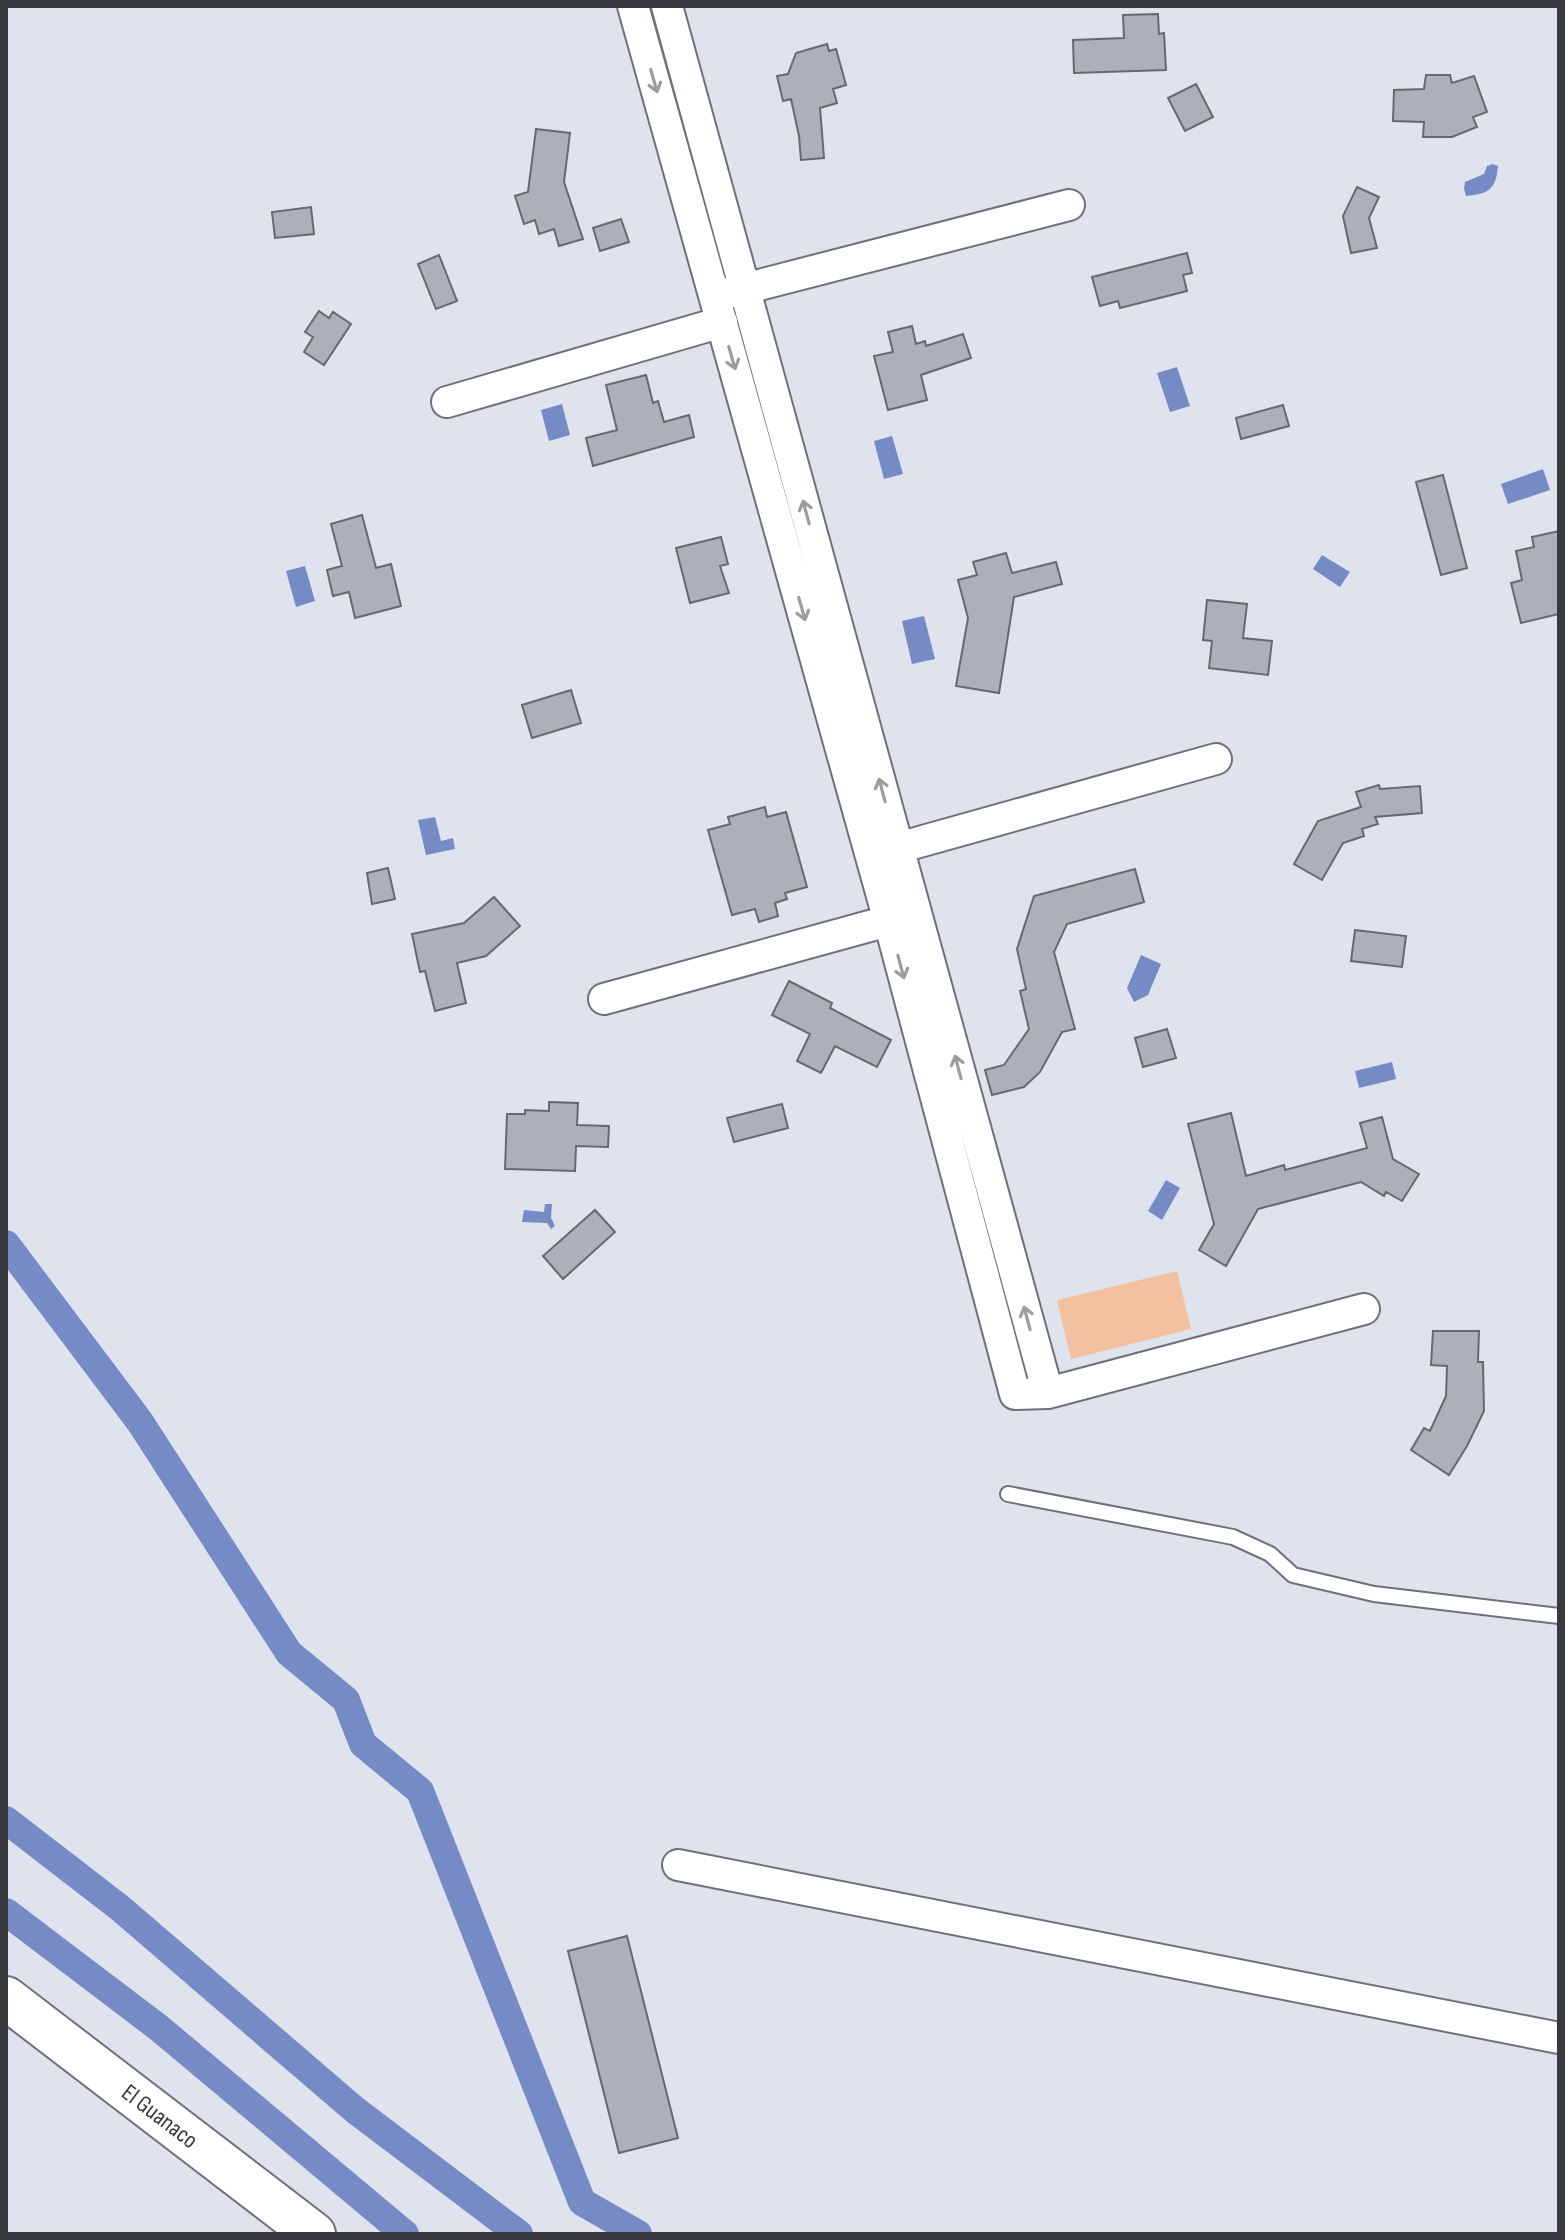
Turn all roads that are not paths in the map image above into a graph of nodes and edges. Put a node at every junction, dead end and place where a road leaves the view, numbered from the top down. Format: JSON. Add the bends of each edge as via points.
{"nodes":[{"id":1,"x":633,"y":6,"type":"edge"},
{"id":2,"x":667,"y":6,"type":"edge"},
{"id":3,"x":1069,"y":205,"type":"dead end"},
{"id":4,"x":745,"y":288,"type":"junction"},
{"id":5,"x":718,"y":309,"type":"junction"},
{"id":6,"x":447,"y":402,"type":"dead end"},
{"id":7,"x":1216,"y":759,"type":"dead end"},
{"id":8,"x":884,"y":852,"type":"junction"},
{"id":9,"x":902,"y":917,"type":"junction"},
{"id":10,"x":604,"y":999,"type":"dead end"},
{"id":11,"x":1364,"y":1309,"type":"dead end"},
{"id":12,"x":1048,"y":1393,"type":"junction"},
{"id":13,"x":1008,"y":1494,"type":"dead end"},
{"id":14,"x":1559,"y":1616,"type":"edge"},
{"id":15,"x":678,"y":1865,"type":"dead end"},
{"id":16,"x":6,"y":1998,"type":"edge"},
{"id":17,"x":1559,"y":2038,"type":"edge"},
{"id":18,"x":314,"y":2234,"type":"edge"}],
"edges":[{"from":1,"to":5,"type":"street","one_way":true},
{"from":2,"to":4,"type":"street"},
{"from":3,"to":4,"type":"street"},
{"from":4,"to":5,"type":"street"},
{"from":8,"to":4,"type":"street","one_way":true},
{"from":5,"to":6,"type":"street"},
{"from":5,"to":8,"type":"street","one_way":true},
{"from":7,"to":8,"type":"street"},
{"from":8,"to":9,"type":"street"},
{"from":9,"to":10,"type":"street"},
{"from":12,"to":9,"type":"street","one_way":true},
{"from":9,"to":12,"type":"street","one_way":true,"via":[[1015,1394]]},
{"from":11,"to":12,"type":"street"},
{"from":13,"to":14,"type":"lane","via":[[1233,1537],[1270,1554],[1293,1575],[1374,1594]]},
{"from":15,"to":17,"type":"street"},
{"from":16,"to":18,"type":"main road","name":"El Guanaco"}]}
